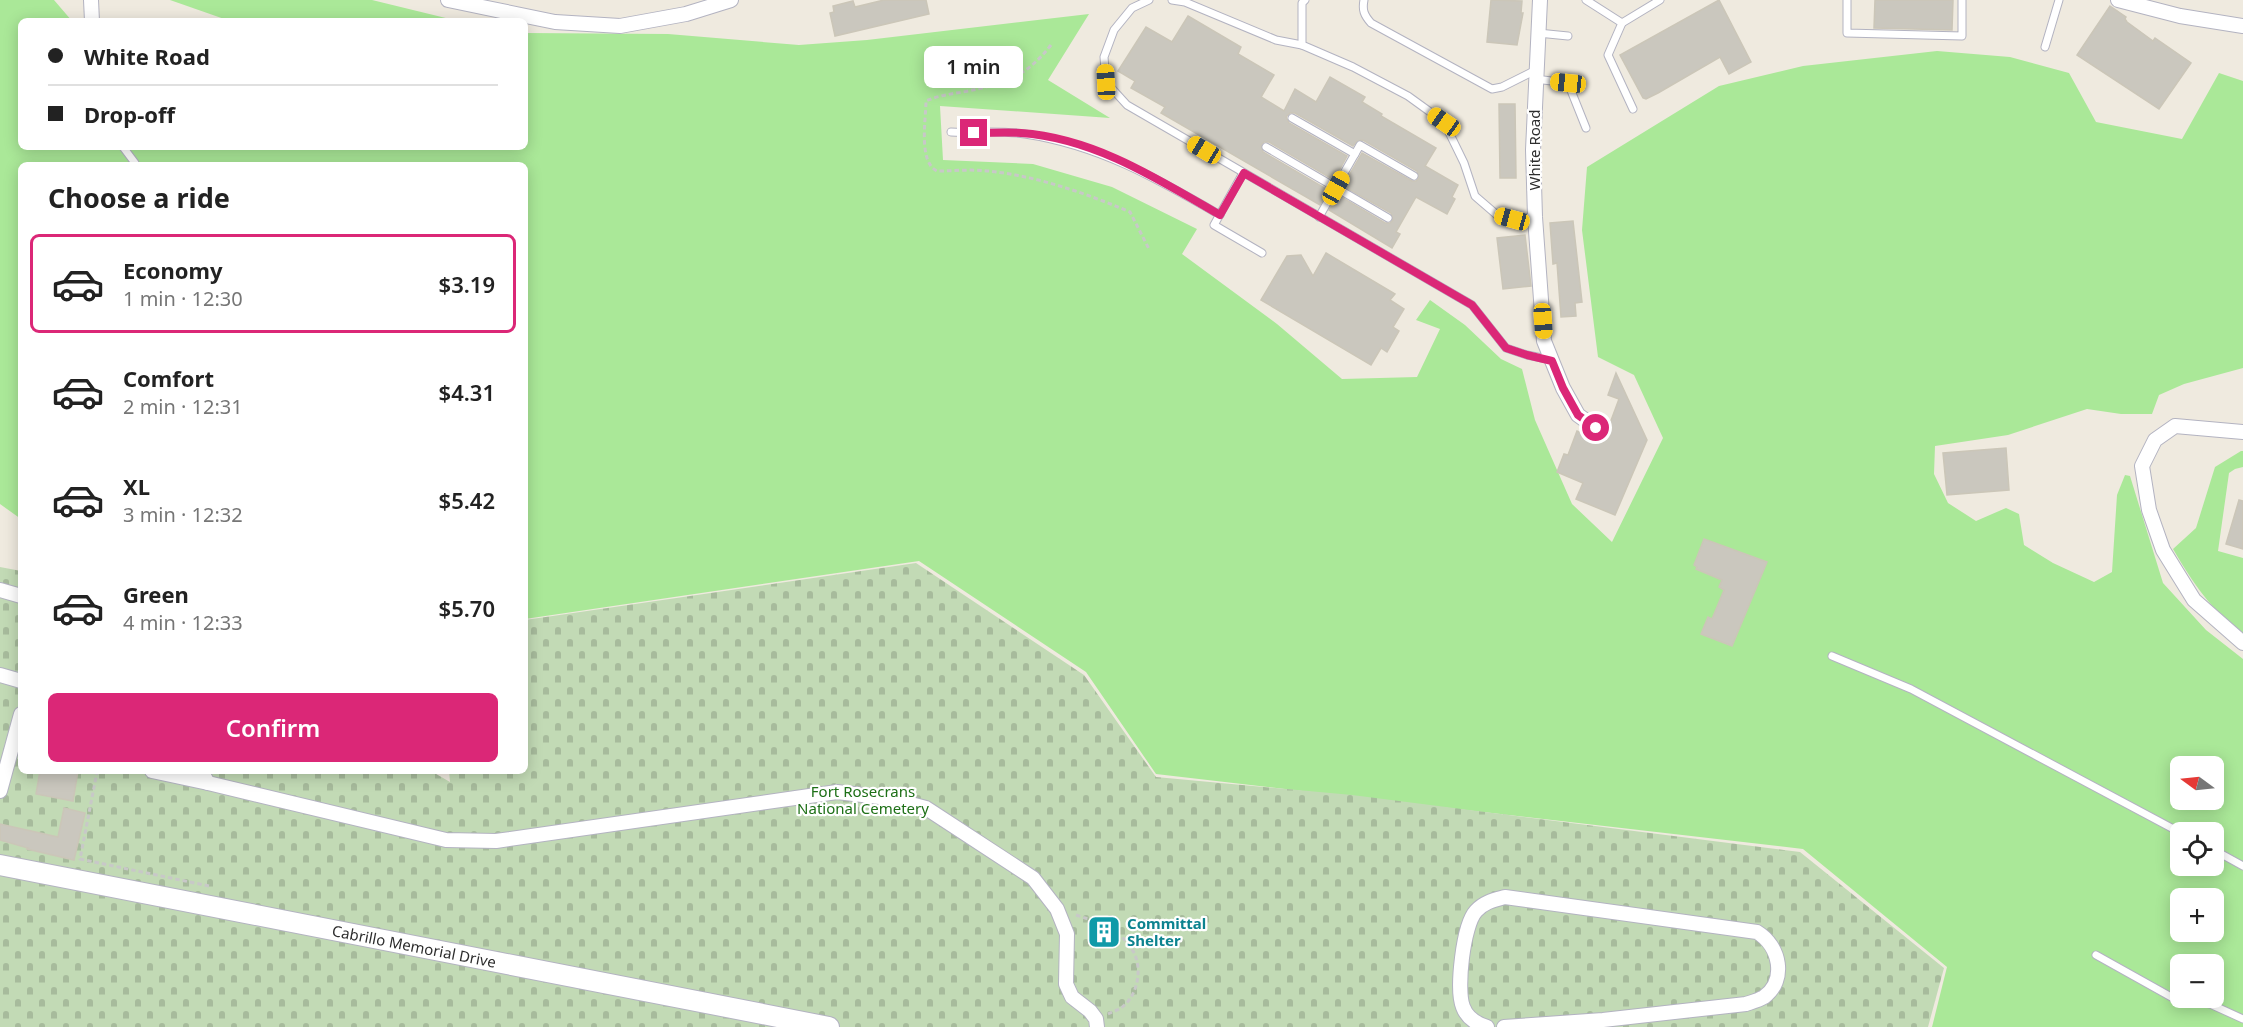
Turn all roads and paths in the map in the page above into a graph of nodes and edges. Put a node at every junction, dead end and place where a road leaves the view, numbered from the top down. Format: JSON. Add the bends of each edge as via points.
{"nodes":[{"id":1,"x":91,"y":0,"type":"edge"},
{"id":2,"x":448,"y":0,"type":"edge"},
{"id":3,"x":731,"y":0,"type":"edge"},
{"id":4,"x":1149,"y":0,"type":"edge"},
{"id":5,"x":1172,"y":0,"type":"edge"},
{"id":6,"x":1305,"y":0,"type":"edge"},
{"id":7,"x":1364,"y":0,"type":"edge"},
{"id":8,"x":1540,"y":0,"type":"edge"},
{"id":9,"x":1587,"y":0,"type":"edge"},
{"id":10,"x":1660,"y":0,"type":"edge"},
{"id":11,"x":1847,"y":0,"type":"edge"},
{"id":12,"x":1962,"y":0,"type":"edge"},
{"id":13,"x":2059,"y":0,"type":"edge"},
{"id":14,"x":2118,"y":0,"type":"edge"},
{"id":15,"x":92,"y":18,"type":"edge"},
{"id":16,"x":1622,"y":23,"type":"junction"},
{"id":17,"x":2243,"y":26,"type":"edge"},
{"id":18,"x":1537,"y":33,"type":"junction"},
{"id":19,"x":1568,"y":36,"type":"dead end"},
{"id":20,"x":1051,"y":45,"type":"dead end"},
{"id":21,"x":1302,"y":45,"type":"junction"},
{"id":22,"x":2045,"y":47,"type":"dead end"},
{"id":23,"x":1535,"y":75,"type":"junction"},
{"id":24,"x":1633,"y":109,"type":"dead end"},
{"id":25,"x":1292,"y":118,"type":"dead end"},
{"id":26,"x":1586,"y":128,"type":"dead end"},
{"id":27,"x":951,"y":132,"type":"dead end"},
{"id":28,"x":1266,"y":147,"type":"dead end"},
{"id":29,"x":1355,"y":154,"type":"junction"},
{"id":30,"x":1244,"y":173,"type":"junction"},
{"id":31,"x":1414,"y":176,"type":"dead end"},
{"id":32,"x":1336,"y":188,"type":"junction"},
{"id":33,"x":1220,"y":215,"type":"junction"},
{"id":34,"x":1319,"y":217,"type":"junction"},
{"id":35,"x":1535,"y":217,"type":"junction"},
{"id":36,"x":1388,"y":218,"type":"dead end"},
{"id":37,"x":1149,"y":249,"type":"dead end"},
{"id":38,"x":1262,"y":253,"type":"dead end"},
{"id":39,"x":1552,"y":361,"type":"junction"},
{"id":40,"x":1596,"y":428,"type":"dead end"},
{"id":41,"x":2243,"y":432,"type":"edge"},
{"id":42,"x":0,"y":590,"type":"edge"},
{"id":43,"x":18,"y":595,"type":"edge"},
{"id":44,"x":2243,"y":643,"type":"edge"},
{"id":45,"x":1832,"y":656,"type":"dead end"},
{"id":46,"x":0,"y":675,"type":"edge"},
{"id":47,"x":18,"y":680,"type":"edge"},
{"id":48,"x":18,"y":742,"type":"edge"},
{"id":49,"x":97,"y":774,"type":"edge"},
{"id":50,"x":178,"y":774,"type":"edge"},
{"id":51,"x":205,"y":777,"type":"edge"},
{"id":52,"x":0,"y":791,"type":"edge"},
{"id":53,"x":2170,"y":827,"type":"edge"},
{"id":54,"x":2224,"y":856,"type":"edge"},
{"id":55,"x":0,"y":865,"type":"edge"},
{"id":56,"x":2243,"y":866,"type":"edge"},
{"id":57,"x":217,"y":887,"type":"dead end"},
{"id":58,"x":1120,"y":936,"type":"dead end"},
{"id":59,"x":2096,"y":955,"type":"dead end"},
{"id":60,"x":2243,"y":1019,"type":"edge"},
{"id":61,"x":1096,"y":1023,"type":"edge"},
{"id":62,"x":1603,"y":1023,"type":"edge"},
{"id":63,"x":829,"y":1027,"type":"edge"},
{"id":64,"x":1487,"y":1027,"type":"edge"},
{"id":65,"x":1504,"y":1027,"type":"edge"}],
"edges":[{"from":1,"to":15,"type":"street"},
{"from":2,"to":3,"type":"street","via":[[555,22],[620,26],[686,14]]},
{"from":4,"to":30,"type":"lane","via":[[1132,8],[1113,30],[1104,57],[1106,82],[1127,105]]},
{"from":5,"to":21,"type":"lane","via":[[1276,40]]},
{"from":6,"to":21,"type":"lane"},
{"from":7,"to":23,"type":"lane","via":[[1362,8],[1371,23],[1492,89]]},
{"from":8,"to":18,"type":"street","name":"White Road"},
{"from":9,"to":16,"type":"lane"},
{"from":10,"to":16,"type":"lane"},
{"from":11,"to":12,"type":"lane","via":[[1846,33],[1962,36]]},
{"from":13,"to":22,"type":"lane"},
{"from":14,"to":17,"type":"street","via":[[2180,16]]},
{"from":16,"to":24,"type":"lane","via":[[1608,55]]},
{"from":18,"to":19,"type":"lane"},
{"from":18,"to":23,"type":"street","name":"White Road"},
{"from":20,"to":37,"type":"path","via":[[1037,63],[1017,76],[926,101],[925,157],[937,171],[987,171],[1084,193],[1130,212]]},
{"from":21,"to":35,"type":"lane","via":[[1399,91],[1444,122],[1475,196],[1497,215],[1512,219]]},
{"from":23,"to":26,"type":"lane","via":[[1568,83]]},
{"from":23,"to":35,"type":"street","name":"White Road"},
{"from":25,"to":29,"type":"lane"},
{"from":27,"to":33,"type":"lane","via":[[1022,133],[1068,142],[1150,174]]},
{"from":28,"to":32,"type":"lane"},
{"from":29,"to":31,"type":"lane","via":[[1360,145]]},
{"from":29,"to":32,"type":"lane"},
{"from":30,"to":33,"type":"lane"},
{"from":30,"to":34,"type":"lane"},
{"from":32,"to":34,"type":"lane"},
{"from":32,"to":36,"type":"lane"},
{"from":33,"to":38,"type":"lane","via":[[1214,225]]},
{"from":34,"to":39,"type":"lane","via":[[1472,305],[1506,348]]},
{"from":35,"to":39,"type":"street","name":"White Road","via":[[1544,341]]},
{"from":39,"to":40,"type":"street","name":"White Road","via":[[1578,415]]},
{"from":41,"to":44,"type":"street","via":[[2175,426],[2155,440],[2142,466],[2149,510],[2163,550],[2194,600]]},
{"from":42,"to":43,"type":"street"},
{"from":45,"to":53,"type":"lane","via":[[1911,689]]},
{"from":46,"to":47,"type":"street"},
{"from":48,"to":52,"type":"street"},
{"from":49,"to":57,"type":"path","via":[[80,858]]},
{"from":50,"to":51,"type":"street"},
{"from":51,"to":61,"type":"street","via":[[446,840],[496,841],[837,792],[888,798],[926,808],[1033,878],[1057,909],[1067,934],[1066,984],[1072,997],[1090,1011]]},
{"from":54,"to":56,"type":"lane"},
{"from":55,"to":63,"type":"main road","name":"Cabrillo Memorial Drive"},
{"from":58,"to":61,"type":"path","via":[[1134,952],[1138,980],[1121,1008]]},
{"from":59,"to":60,"type":"lane","via":[[2173,998],[2210,1004]]},
{"from":62,"to":64,"type":"street","via":[[1746,1004],[1763,998],[1776,984],[1779,966],[1774,951],[1766,938],[1744,929],[1505,897],[1488,901],[1475,912],[1467,930],[1460,988],[1463,1009],[1475,1023]]},
{"from":62,"to":65,"type":"street"}]}
